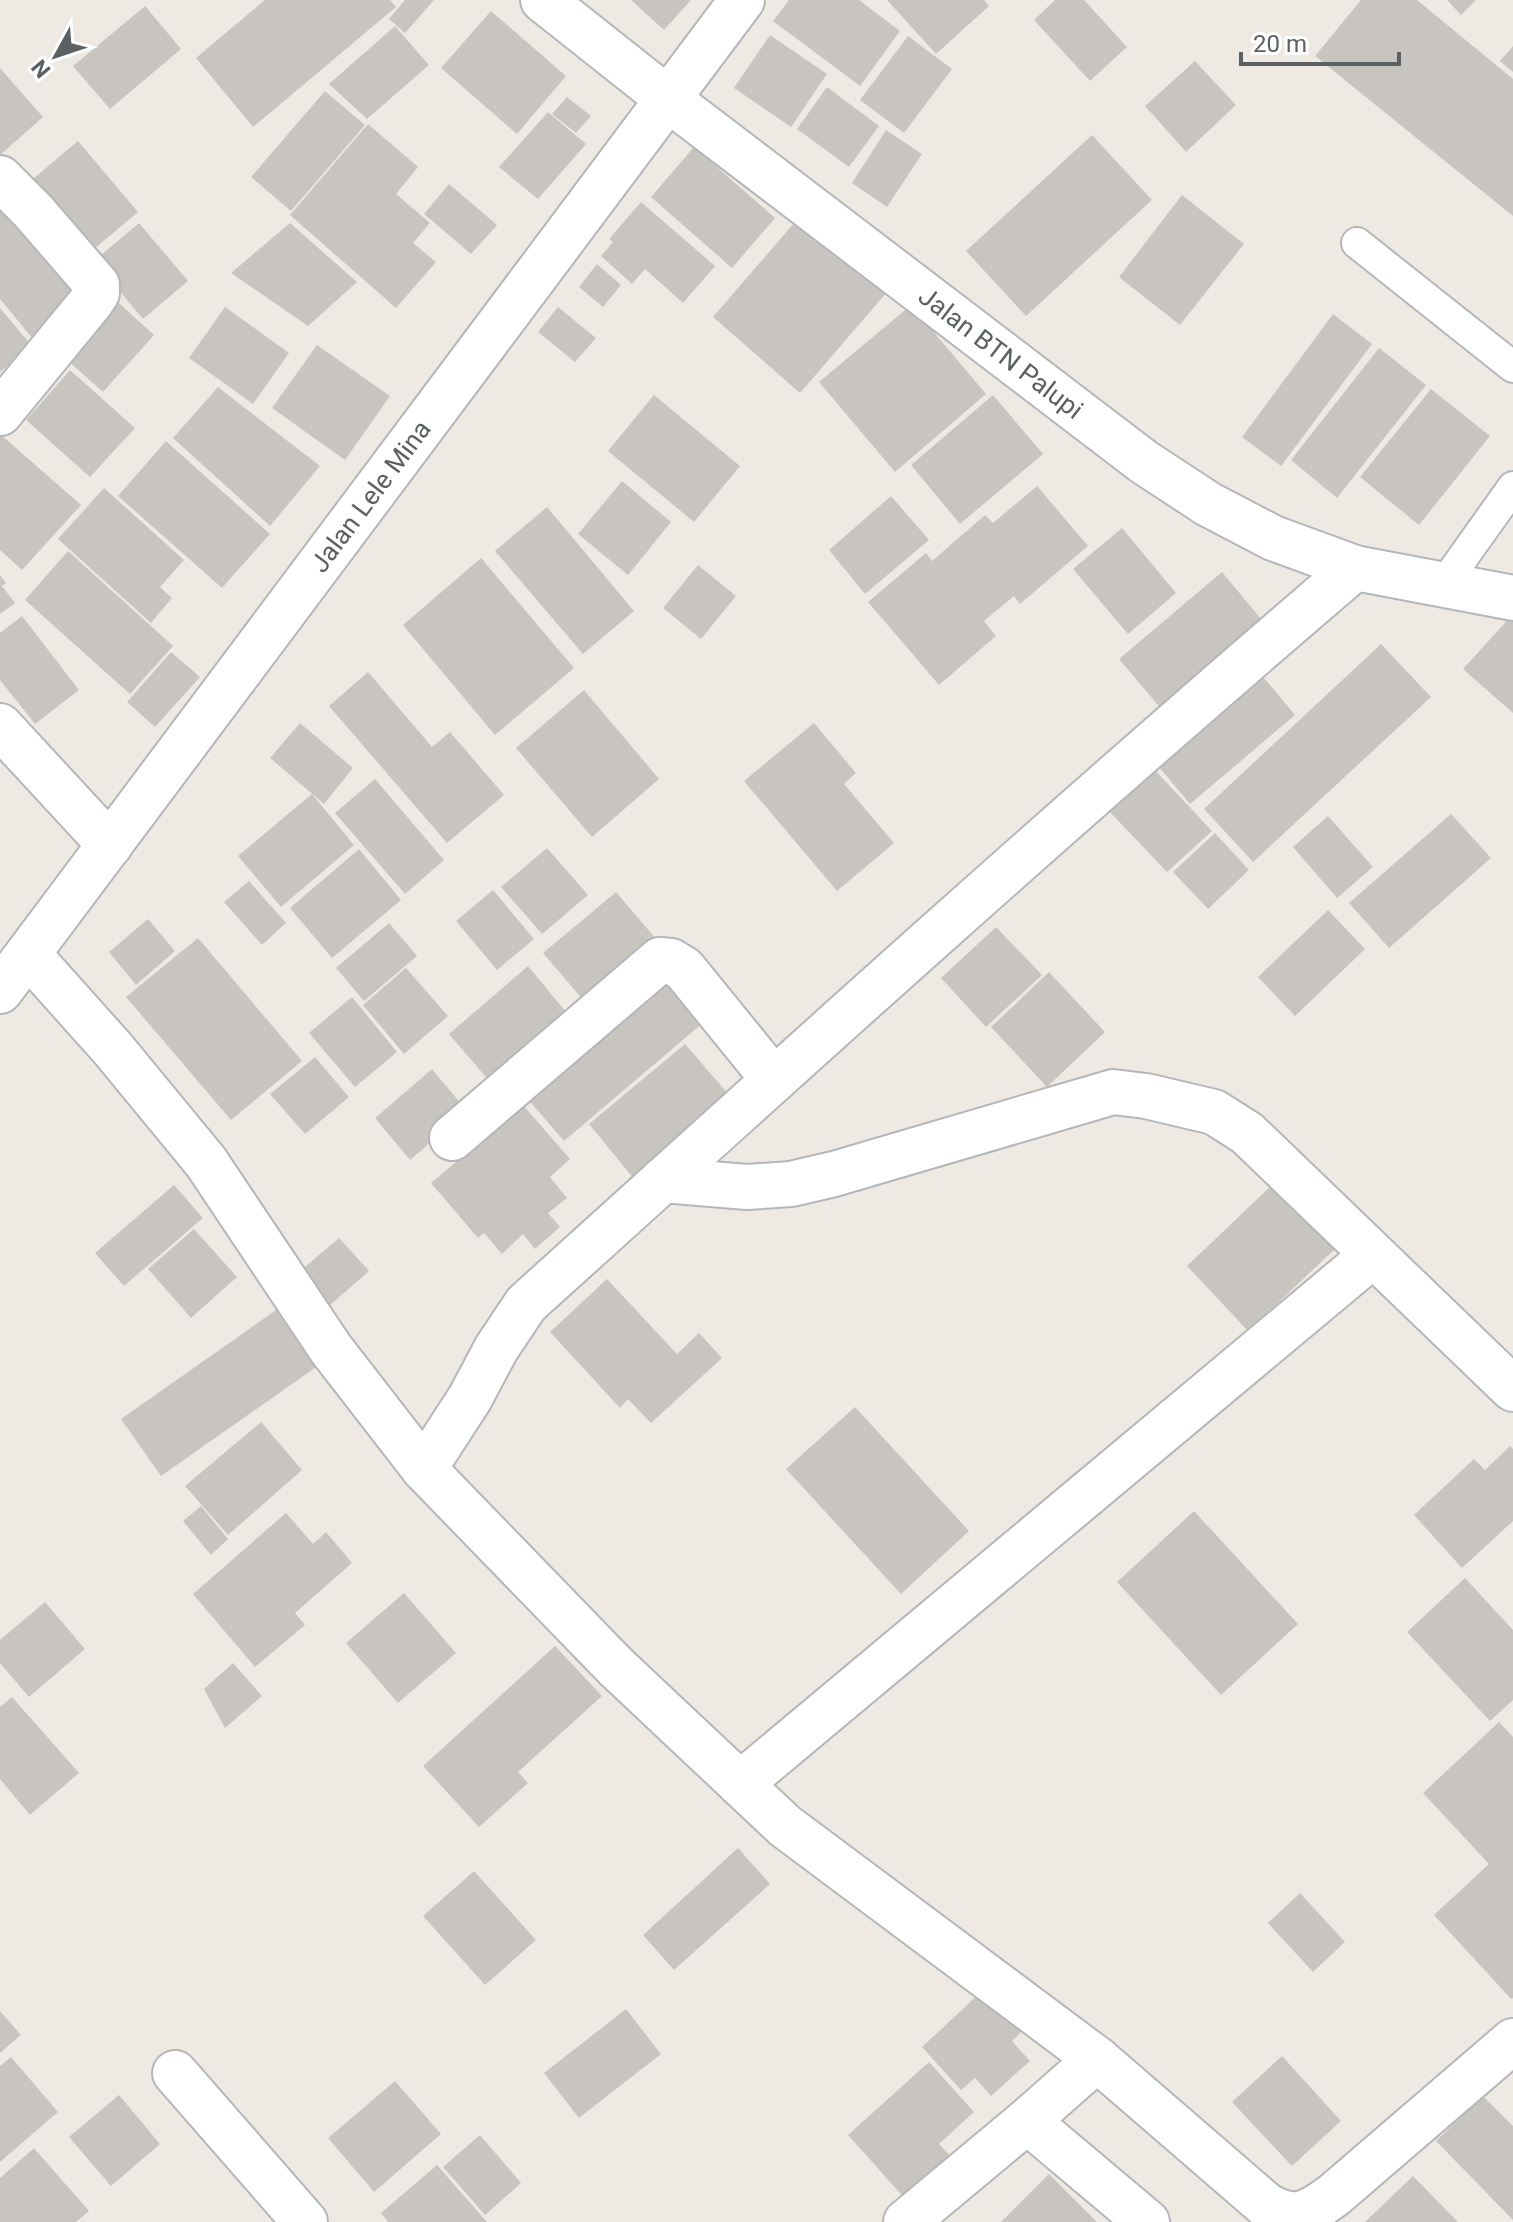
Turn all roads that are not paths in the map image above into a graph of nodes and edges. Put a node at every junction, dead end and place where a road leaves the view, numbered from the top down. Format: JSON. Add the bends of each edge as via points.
{"nodes":[{"id":1,"x":543,"y":0,"type":"edge"},
{"id":2,"x":742,"y":0,"type":"edge"},
{"id":3,"x":668,"y":99,"type":"junction"},
{"id":4,"x":0,"y":178,"type":"edge"},
{"id":5,"x":1357,"y":243,"type":"dead end"},
{"id":6,"x":1513,"y":367,"type":"edge"},
{"id":7,"x":0,"y":413,"type":"edge"},
{"id":8,"x":1513,"y":487,"type":"edge"},
{"id":9,"x":1355,"y":568,"type":"junction"},
{"id":10,"x":1444,"y":584,"type":"junction"},
{"id":11,"x":1513,"y":598,"type":"edge"},
{"id":12,"x":0,"y":726,"type":"edge"},
{"id":13,"x":110,"y":845,"type":"junction"},
{"id":14,"x":28,"y":954,"type":"junction"},
{"id":15,"x":0,"y":991,"type":"edge"},
{"id":16,"x":774,"y":1080,"type":"junction"},
{"id":17,"x":452,"y":1138,"type":"dead end"},
{"id":18,"x":663,"y":1180,"type":"junction"},
{"id":19,"x":1373,"y":1255,"type":"junction"},
{"id":20,"x":1513,"y":1389,"type":"edge"},
{"id":21,"x":424,"y":1469,"type":"junction"},
{"id":22,"x":740,"y":1784,"type":"junction"},
{"id":23,"x":1513,"y":2041,"type":"edge"},
{"id":24,"x":1097,"y":2059,"type":"junction"},
{"id":25,"x":175,"y":2073,"type":"dead end"},
{"id":26,"x":1027,"y":2121,"type":"junction"},
{"id":27,"x":1294,"y":2219,"type":"edge"},
{"id":28,"x":305,"y":2222,"type":"edge"},
{"id":29,"x":906,"y":2222,"type":"edge"},
{"id":30,"x":1147,"y":2222,"type":"edge"}],
"edges":[{"from":1,"to":3,"type":"street","name":"Jalan BTN Palupi"},
{"from":2,"to":3,"type":"street","name":"Jalan Lele Mina"},
{"from":3,"to":9,"type":"street","name":"Jalan BTN Palupi","via":[[1144,462],[1273,538]]},
{"from":3,"to":13,"type":"street","name":"Jalan Lele Mina"},
{"from":4,"to":7,"type":"street","via":[[97,285],[97,293]]},
{"from":5,"to":6,"type":"lane"},
{"from":8,"to":10,"type":"lane"},
{"from":9,"to":10,"type":"street","name":"Jalan BTN Palupi"},
{"from":9,"to":16,"type":"street"},
{"from":10,"to":11,"type":"street","name":"Jalan BTN Palupi"},
{"from":12,"to":13,"type":"street"},
{"from":13,"to":14,"type":"street","name":"Jalan Lele Mina"},
{"from":14,"to":15,"type":"street","name":"Jalan Lele Mina"},
{"from":14,"to":21,"type":"street","via":[[206,1162],[331,1349]]},
{"from":16,"to":17,"type":"street","via":[[684,969],[660,960]]},
{"from":16,"to":18,"type":"street"},
{"from":18,"to":19,"type":"street","via":[[747,1187],[791,1184],[1113,1092],[1214,1112],[1247,1133]]},
{"from":18,"to":21,"type":"street","via":[[526,1304]]},
{"from":19,"to":20,"type":"street"},
{"from":19,"to":22,"type":"street"},
{"from":21,"to":22,"type":"street","via":[[615,1666]]},
{"from":22,"to":24,"type":"street","via":[[785,1826]]},
{"from":23,"to":27,"type":"street","via":[[1334,2195]]},
{"from":24,"to":26,"type":"street"},
{"from":24,"to":27,"type":"street","via":[[1266,2205]]},
{"from":25,"to":28,"type":"street"},
{"from":26,"to":29,"type":"street"},
{"from":26,"to":30,"type":"street"}]}
